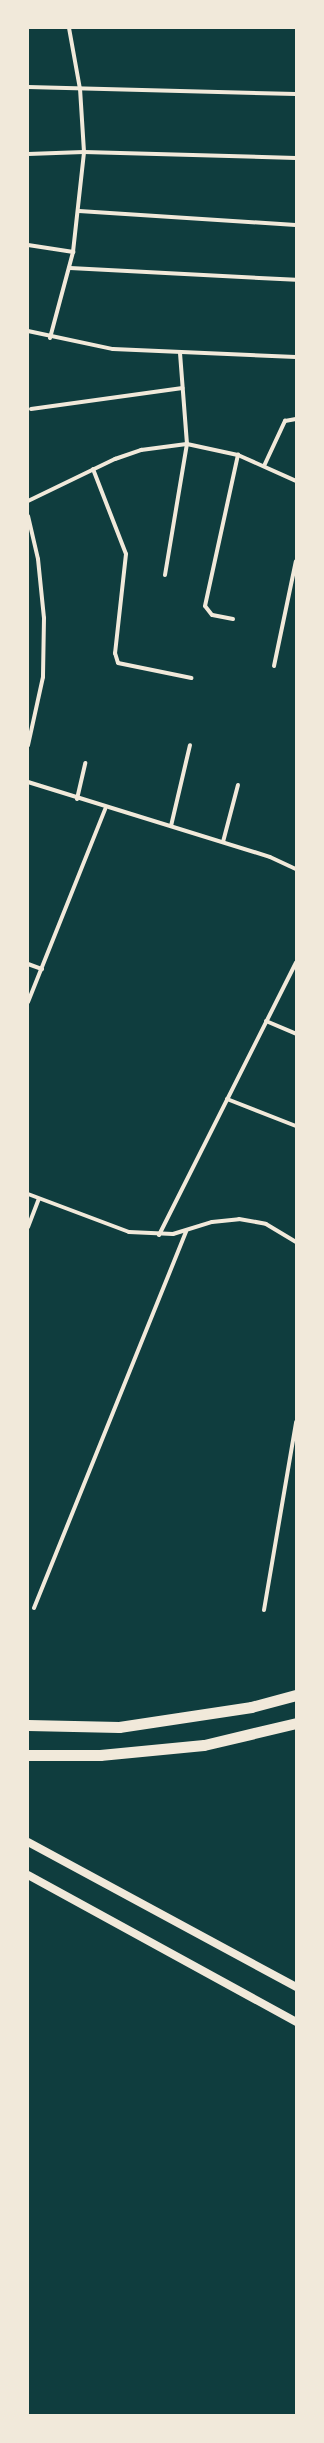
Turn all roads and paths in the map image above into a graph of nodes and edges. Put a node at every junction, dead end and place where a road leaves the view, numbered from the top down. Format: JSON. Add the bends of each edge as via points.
{"nodes":[{"id":1,"x":69,"y":28,"type":"edge"},
{"id":2,"x":28,"y":88,"type":"edge"},
{"id":3,"x":80,"y":89,"type":"junction"},
{"id":4,"x":296,"y":94,"type":"edge"},
{"id":5,"x":84,"y":152,"type":"junction"},
{"id":6,"x":28,"y":154,"type":"edge"},
{"id":7,"x":296,"y":158,"type":"edge"},
{"id":8,"x":79,"y":211,"type":"junction"},
{"id":9,"x":296,"y":225,"type":"edge"},
{"id":10,"x":28,"y":245,"type":"edge"},
{"id":11,"x":73,"y":252,"type":"junction"},
{"id":12,"x":70,"y":268,"type":"junction"},
{"id":13,"x":296,"y":280,"type":"edge"},
{"id":14,"x":28,"y":331,"type":"edge"},
{"id":15,"x":50,"y":338,"type":"junction"},
{"id":16,"x":180,"y":352,"type":"junction"},
{"id":17,"x":296,"y":357,"type":"edge"},
{"id":18,"x":183,"y":388,"type":"junction"},
{"id":19,"x":31,"y":409,"type":"dead end"},
{"id":20,"x":296,"y":419,"type":"edge"},
{"id":21,"x":187,"y":444,"type":"junction"},
{"id":22,"x":238,"y":455,"type":"junction"},
{"id":23,"x":264,"y":466,"type":"junction"},
{"id":24,"x":93,"y":469,"type":"junction"},
{"id":25,"x":296,"y":481,"type":"edge"},
{"id":26,"x":28,"y":500,"type":"edge"},
{"id":27,"x":28,"y":516,"type":"edge"},
{"id":28,"x":296,"y":561,"type":"edge"},
{"id":29,"x":165,"y":575,"type":"dead end"},
{"id":30,"x":233,"y":619,"type":"dead end"},
{"id":31,"x":274,"y":666,"type":"dead end"},
{"id":32,"x":191,"y":678,"type":"dead end"},
{"id":33,"x":28,"y":745,"type":"edge"},
{"id":34,"x":190,"y":745,"type":"dead end"},
{"id":35,"x":85,"y":763,"type":"dead end"},
{"id":36,"x":28,"y":782,"type":"edge"},
{"id":37,"x":238,"y":785,"type":"dead end"},
{"id":38,"x":77,"y":799,"type":"junction"},
{"id":39,"x":105,"y":809,"type":"junction"},
{"id":40,"x":171,"y":826,"type":"junction"},
{"id":41,"x":223,"y":842,"type":"junction"},
{"id":42,"x":296,"y":869,"type":"edge"},
{"id":43,"x":296,"y":963,"type":"edge"},
{"id":44,"x":28,"y":964,"type":"edge"},
{"id":45,"x":42,"y":969,"type":"junction"},
{"id":46,"x":28,"y":1002,"type":"edge"},
{"id":47,"x":266,"y":1021,"type":"junction"},
{"id":48,"x":296,"y":1034,"type":"edge"},
{"id":49,"x":227,"y":1099,"type":"junction"},
{"id":50,"x":296,"y":1126,"type":"edge"},
{"id":51,"x":28,"y":1194,"type":"edge"},
{"id":52,"x":39,"y":1199,"type":"junction"},
{"id":53,"x":28,"y":1227,"type":"edge"},
{"id":54,"x":186,"y":1231,"type":"junction"},
{"id":55,"x":159,"y":1235,"type":"junction"},
{"id":56,"x":296,"y":1242,"type":"edge"},
{"id":57,"x":296,"y":1422,"type":"edge"},
{"id":58,"x":34,"y":1608,"type":"dead end"},
{"id":59,"x":264,"y":1610,"type":"dead end"},
{"id":60,"x":296,"y":1695,"type":"edge"},
{"id":61,"x":296,"y":1723,"type":"edge"},
{"id":62,"x":28,"y":1725,"type":"edge"},
{"id":63,"x":28,"y":1755,"type":"edge"},
{"id":64,"x":28,"y":1842,"type":"edge"},
{"id":65,"x":28,"y":1875,"type":"edge"},
{"id":66,"x":296,"y":1987,"type":"edge"},
{"id":67,"x":296,"y":2022,"type":"edge"}],
"edges":[{"from":1,"to":3,"type":"street"},
{"from":2,"to":3,"type":"street"},
{"from":3,"to":4,"type":"street"},
{"from":3,"to":5,"type":"street"},
{"from":5,"to":6,"type":"street"},
{"from":5,"to":7,"type":"street"},
{"from":5,"to":8,"type":"street"},
{"from":8,"to":9,"type":"street"},
{"from":8,"to":11,"type":"street"},
{"from":10,"to":11,"type":"street"},
{"from":11,"to":12,"type":"street"},
{"from":12,"to":13,"type":"street"},
{"from":12,"to":15,"type":"street"},
{"from":14,"to":15,"type":"street"},
{"from":15,"to":16,"type":"street","via":[[113,349]]},
{"from":16,"to":17,"type":"street"},
{"from":16,"to":18,"type":"street"},
{"from":18,"to":19,"type":"street"},
{"from":18,"to":21,"type":"street"},
{"from":20,"to":23,"type":"street","via":[[285,421]]},
{"from":21,"to":22,"type":"street"},
{"from":21,"to":24,"type":"street","via":[[141,450]]},
{"from":21,"to":29,"type":"street"},
{"from":22,"to":23,"type":"street"},
{"from":22,"to":30,"type":"street","via":[[205,606],[212,615]]},
{"from":23,"to":25,"type":"street"},
{"from":24,"to":26,"type":"street"},
{"from":24,"to":32,"type":"street","via":[[126,554],[115,653],[118,663]]},
{"from":27,"to":33,"type":"street","via":[[38,560],[44,618],[43,677]]},
{"from":28,"to":31,"type":"street"},
{"from":34,"to":40,"type":"street"},
{"from":35,"to":38,"type":"street"},
{"from":36,"to":38,"type":"street"},
{"from":37,"to":41,"type":"street"},
{"from":38,"to":39,"type":"street"},
{"from":39,"to":40,"type":"street"},
{"from":39,"to":45,"type":"street"},
{"from":40,"to":41,"type":"street"},
{"from":41,"to":42,"type":"street"},
{"from":43,"to":47,"type":"street"},
{"from":44,"to":45,"type":"street"},
{"from":45,"to":46,"type":"street"},
{"from":47,"to":48,"type":"street"},
{"from":47,"to":49,"type":"street"},
{"from":49,"to":50,"type":"street"},
{"from":49,"to":55,"type":"street"},
{"from":51,"to":52,"type":"street"},
{"from":52,"to":53,"type":"street"},
{"from":52,"to":55,"type":"street","via":[[129,1232]]},
{"from":54,"to":55,"type":"street"},
{"from":54,"to":56,"type":"street","via":[[212,1222],[239,1219],[266,1224]]},
{"from":54,"to":58,"type":"street"},
{"from":57,"to":59,"type":"street"},
{"from":60,"to":62,"type":"highway","via":[[251,1708],[135,1726]]},
{"from":61,"to":63,"type":"highway","via":[[204,1745],[100,1755]]},
{"from":64,"to":66,"type":"main road"},
{"from":65,"to":67,"type":"main road"}]}
